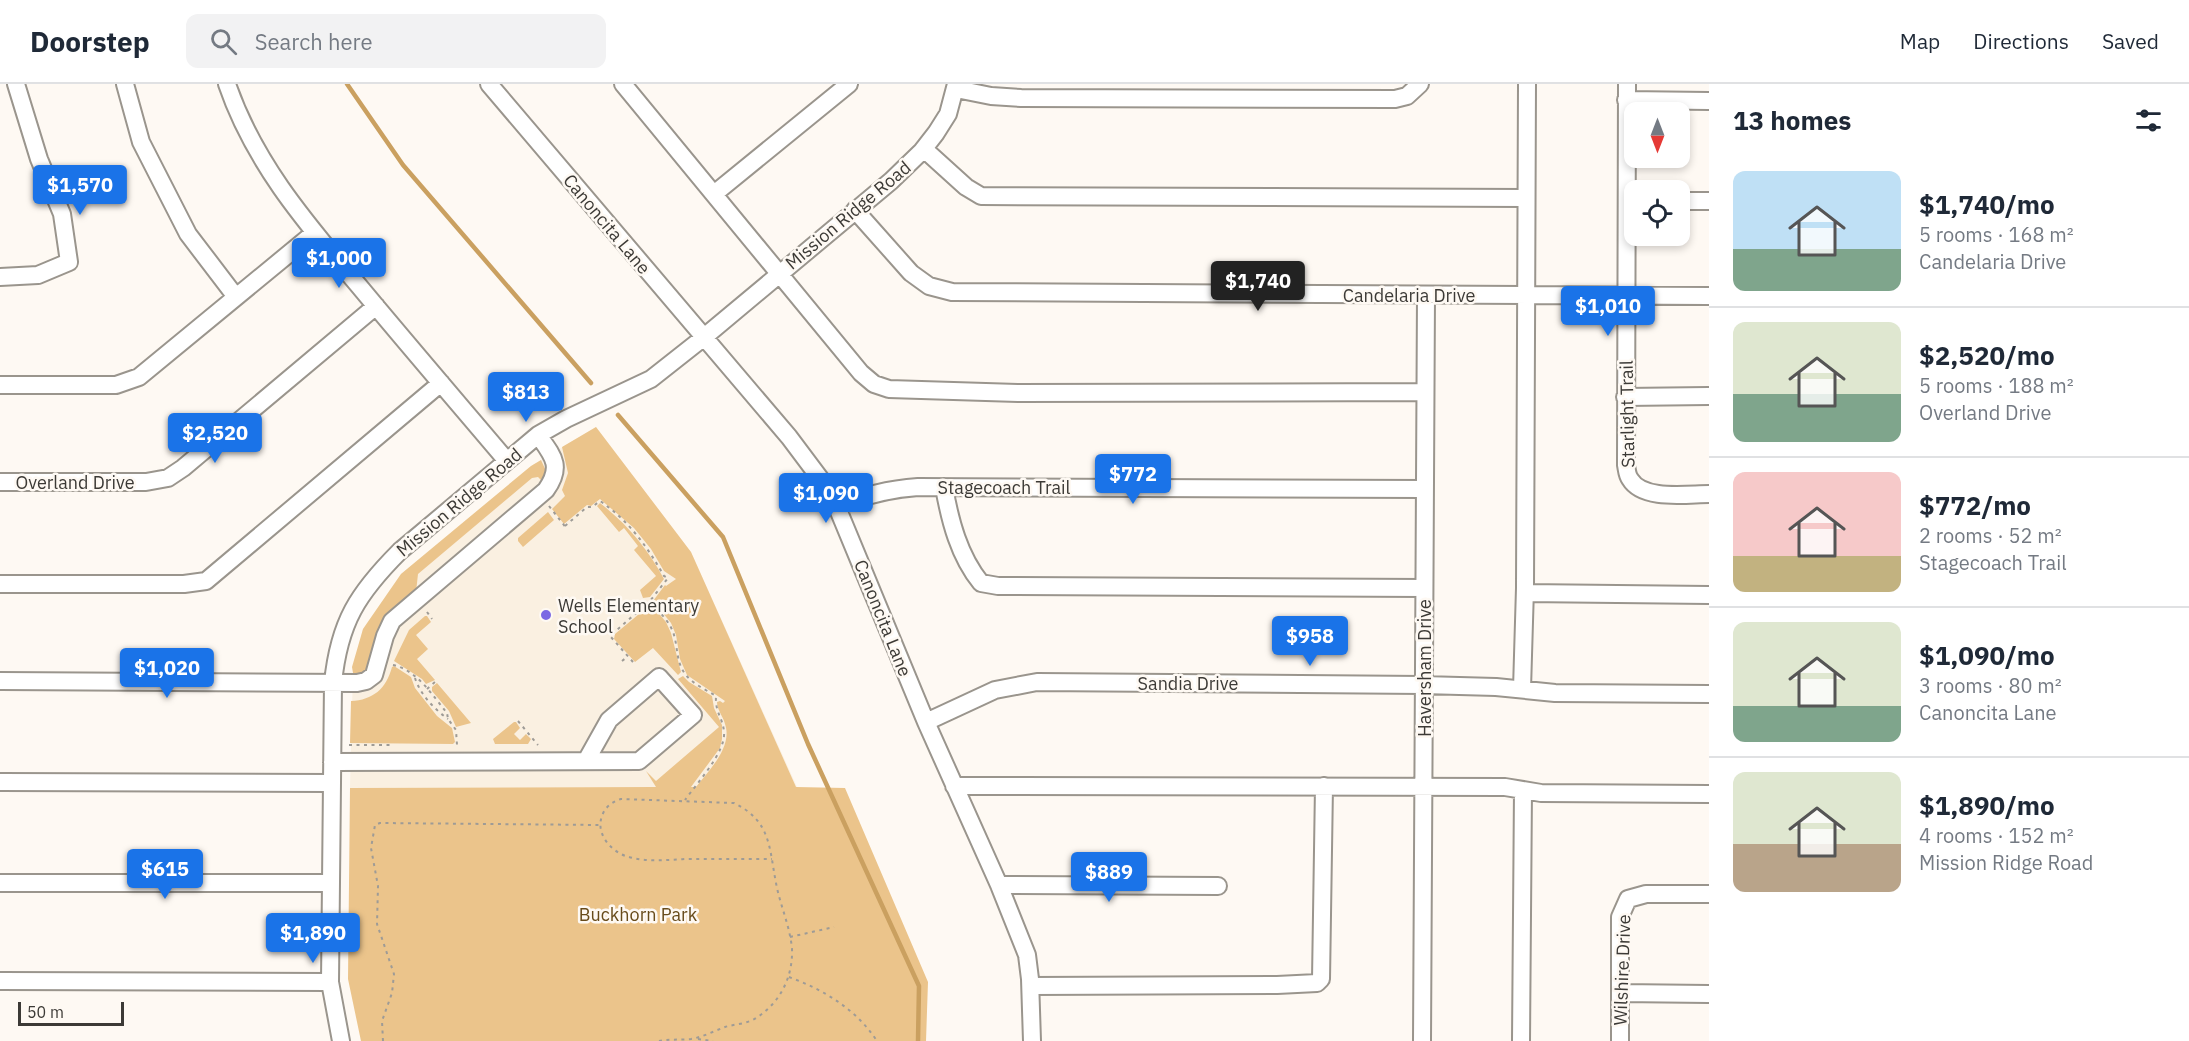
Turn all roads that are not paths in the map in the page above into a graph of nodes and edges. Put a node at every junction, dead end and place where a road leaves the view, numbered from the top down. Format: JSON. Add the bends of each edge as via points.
{"nodes":[{"id":1,"x":16,"y":84,"type":"edge"},
{"id":2,"x":124,"y":84,"type":"edge"},
{"id":3,"x":227,"y":84,"type":"edge"},
{"id":4,"x":489,"y":84,"type":"edge"},
{"id":5,"x":623,"y":84,"type":"edge"},
{"id":6,"x":849,"y":84,"type":"edge"},
{"id":7,"x":1420,"y":84,"type":"edge"},
{"id":8,"x":1527,"y":84,"type":"edge"},
{"id":9,"x":956,"y":86,"type":"edge"},
{"id":10,"x":1627,"y":92,"type":"edge"},
{"id":11,"x":1709,"y":101,"type":"edge"},
{"id":12,"x":924,"y":149,"type":"junction"},
{"id":13,"x":1629,"y":180,"type":"edge"},
{"id":14,"x":714,"y":194,"type":"junction"},
{"id":15,"x":1526,"y":198,"type":"junction"},
{"id":16,"x":1690,"y":201,"type":"edge"},
{"id":17,"x":1709,"y":201,"type":"edge"},
{"id":18,"x":855,"y":210,"type":"junction"},
{"id":19,"x":314,"y":233,"type":"junction"},
{"id":20,"x":1628,"y":246,"type":"edge"},
{"id":21,"x":780,"y":273,"type":"junction"},
{"id":22,"x":0,"y":277,"type":"edge"},
{"id":23,"x":1625,"y":295,"type":"junction"},
{"id":24,"x":1426,"y":296,"type":"junction"},
{"id":25,"x":1526,"y":296,"type":"junction"},
{"id":26,"x":1709,"y":296,"type":"edge"},
{"id":27,"x":236,"y":297,"type":"junction"},
{"id":28,"x":376,"y":306,"type":"junction"},
{"id":29,"x":703,"y":338,"type":"junction"},
{"id":30,"x":441,"y":383,"type":"junction"},
{"id":31,"x":0,"y":385,"type":"edge"},
{"id":32,"x":1425,"y":392,"type":"junction"},
{"id":33,"x":1709,"y":396,"type":"edge"},
{"id":34,"x":1625,"y":397,"type":"junction"},
{"id":35,"x":538,"y":435,"type":"junction"},
{"id":36,"x":507,"y":461,"type":"junction"},
{"id":37,"x":0,"y":482,"type":"edge"},
{"id":38,"x":944,"y":487,"type":"junction"},
{"id":39,"x":1425,"y":489,"type":"junction"},
{"id":40,"x":1709,"y":495,"type":"edge"},
{"id":41,"x":837,"y":507,"type":"junction"},
{"id":42,"x":0,"y":584,"type":"edge"},
{"id":43,"x":1424,"y":588,"type":"junction"},
{"id":44,"x":1525,"y":593,"type":"junction"},
{"id":45,"x":1709,"y":595,"type":"edge"},
{"id":46,"x":0,"y":681,"type":"edge"},
{"id":47,"x":333,"y":683,"type":"junction"},
{"id":48,"x":1423,"y":685,"type":"junction"},
{"id":49,"x":1522,"y":689,"type":"junction"},
{"id":50,"x":1709,"y":694,"type":"edge"},
{"id":51,"x":926,"y":722,"type":"junction"},
{"id":52,"x":586,"y":761,"type":"junction"},
{"id":53,"x":332,"y":762,"type":"junction"},
{"id":54,"x":0,"y":782,"type":"edge"},
{"id":55,"x":332,"y":783,"type":"junction"},
{"id":56,"x":954,"y":786,"type":"junction"},
{"id":57,"x":1324,"y":786,"type":"junction"},
{"id":58,"x":1423,"y":786,"type":"junction"},
{"id":59,"x":1523,"y":790,"type":"junction"},
{"id":60,"x":1709,"y":794,"type":"edge"},
{"id":61,"x":0,"y":882,"type":"edge"},
{"id":62,"x":330,"y":883,"type":"junction"},
{"id":63,"x":999,"y":885,"type":"junction"},
{"id":64,"x":1218,"y":886,"type":"dead end"},
{"id":65,"x":1709,"y":894,"type":"edge"},
{"id":66,"x":0,"y":981,"type":"edge"},
{"id":67,"x":330,"y":982,"type":"junction"},
{"id":68,"x":1031,"y":986,"type":"junction"},
{"id":69,"x":1620,"y":993,"type":"junction"},
{"id":70,"x":1709,"y":994,"type":"edge"},
{"id":71,"x":341,"y":1041,"type":"edge"},
{"id":72,"x":1032,"y":1041,"type":"edge"},
{"id":73,"x":1422,"y":1041,"type":"edge"},
{"id":74,"x":1521,"y":1041,"type":"edge"},
{"id":75,"x":1620,"y":1041,"type":"edge"}],
"edges":[{"from":1,"to":22,"type":"street","via":[[39,159],[62,214],[69,262],[38,275]]},
{"from":2,"to":27,"type":"street","via":[[141,142],[188,234]]},
{"from":3,"to":19,"type":"street","via":[[262,161]]},
{"from":4,"to":29,"type":"street","name":"Canoncita Lane"},
{"from":5,"to":14,"type":"street"},
{"from":6,"to":14,"type":"street"},
{"from":7,"to":9,"type":"street","via":[[1407,96],[1395,99],[1021,98],[991,96]]},
{"from":8,"to":15,"type":"street"},
{"from":9,"to":12,"type":"street","name":"Mission Ridge Road","via":[[948,114]]},
{"from":10,"to":11,"type":"street"},
{"from":10,"to":13,"type":"street","name":"Starlight Trail"},
{"from":12,"to":15,"type":"street","via":[[981,196]]},
{"from":12,"to":18,"type":"street","name":"Mission Ridge Road"},
{"from":14,"to":21,"type":"street"},
{"from":15,"to":25,"type":"street"},
{"from":16,"to":17,"type":"street"},
{"from":18,"to":21,"type":"street","name":"Mission Ridge Road"},
{"from":18,"to":24,"type":"street","name":"Candelaria Drive","via":[[911,273],[929,286],[952,292]]},
{"from":19,"to":27,"type":"street"},
{"from":19,"to":28,"type":"street"},
{"from":20,"to":23,"type":"street","name":"Starlight Trail"},
{"from":21,"to":29,"type":"street","name":"Mission Ridge Road"},
{"from":21,"to":32,"type":"street","via":[[861,373],[874,384],[889,389],[1018,393]]},
{"from":23,"to":25,"type":"street","name":"Candelaria Drive"},
{"from":23,"to":26,"type":"street","name":"Candelaria Drive"},
{"from":23,"to":34,"type":"street","name":"Starlight Trail"},
{"from":24,"to":25,"type":"street","name":"Candelaria Drive"},
{"from":24,"to":32,"type":"street","name":"Haversham Drive"},
{"from":25,"to":44,"type":"street"},
{"from":27,"to":31,"type":"street","via":[[139,377],[116,385]]},
{"from":28,"to":30,"type":"street"},
{"from":28,"to":37,"type":"street","name":"Overland Drive","via":[[168,478],[146,482]]},
{"from":29,"to":35,"type":"street","name":"Mission Ridge Road","via":[[651,379]]},
{"from":29,"to":41,"type":"street","name":"Canoncita Lane","via":[[808,461]]},
{"from":30,"to":36,"type":"street"},
{"from":30,"to":42,"type":"street","via":[[206,581]]},
{"from":32,"to":39,"type":"street","name":"Haversham Drive"},
{"from":33,"to":34,"type":"street"},
{"from":34,"to":40,"type":"street","name":"Starlight Trail","via":[[1629,478],[1647,492]]},
{"from":35,"to":36,"type":"street","name":"Mission Ridge Road"},
{"from":35,"to":47,"type":"street","via":[[556,469],[546,490],[392,621],[374,675],[357,683]]},
{"from":36,"to":47,"type":"street","name":"Mission Ridge Road","via":[[380,571],[342,633]]},
{"from":38,"to":39,"type":"street","name":"Stagecoach Trail"},
{"from":38,"to":41,"type":"street","name":"Stagecoach Trail","via":[[888,489]]},
{"from":38,"to":43,"type":"street","via":[[955,534],[970,570],[981,584]]},
{"from":39,"to":43,"type":"street","name":"Haversham Drive"},
{"from":41,"to":51,"type":"street","name":"Canoncita Lane"},
{"from":43,"to":48,"type":"street","name":"Haversham Drive"},
{"from":44,"to":45,"type":"street"},
{"from":44,"to":49,"type":"street"},
{"from":46,"to":47,"type":"street"},
{"from":47,"to":53,"type":"street","name":"Mission Ridge Road"},
{"from":48,"to":49,"type":"street","name":"Sandia Drive"},
{"from":48,"to":51,"type":"street","name":"Sandia Drive","via":[[1037,682],[995,690]]},
{"from":48,"to":58,"type":"street","name":"Haversham Drive"},
{"from":49,"to":50,"type":"street","name":"Sandia Drive","via":[[1555,693]]},
{"from":51,"to":56,"type":"street","name":"Canoncita Lane"},
{"from":52,"to":52,"type":"street","via":[[639,761],[693,716],[659,676],[609,720]]},
{"from":52,"to":53,"type":"street"},
{"from":53,"to":55,"type":"street","name":"Mission Ridge Road"},
{"from":54,"to":55,"type":"street"},
{"from":55,"to":62,"type":"street","name":"Mission Ridge Road"},
{"from":56,"to":57,"type":"street"},
{"from":56,"to":63,"type":"street","name":"Canoncita Lane"},
{"from":57,"to":58,"type":"street"},
{"from":57,"to":68,"type":"street","via":[[1321,979],[1317,983]]},
{"from":58,"to":59,"type":"street"},
{"from":58,"to":73,"type":"street","name":"Haversham Drive"},
{"from":59,"to":60,"type":"street","via":[[1551,794]]},
{"from":59,"to":74,"type":"street"},
{"from":61,"to":62,"type":"street"},
{"from":62,"to":67,"type":"street","name":"Mission Ridge Road"},
{"from":63,"to":64,"type":"street"},
{"from":63,"to":68,"type":"street","name":"Canoncita Lane","via":[[1027,955]]},
{"from":65,"to":69,"type":"street","name":"Wilshire Drive","via":[[1646,894],[1628,899],[1620,917]]},
{"from":66,"to":67,"type":"street"},
{"from":67,"to":71,"type":"street","name":"Mission Ridge Road"},
{"from":68,"to":72,"type":"street","name":"Canoncita Lane"},
{"from":69,"to":70,"type":"street"},
{"from":69,"to":75,"type":"street","name":"Wilshire Drive"}]}
